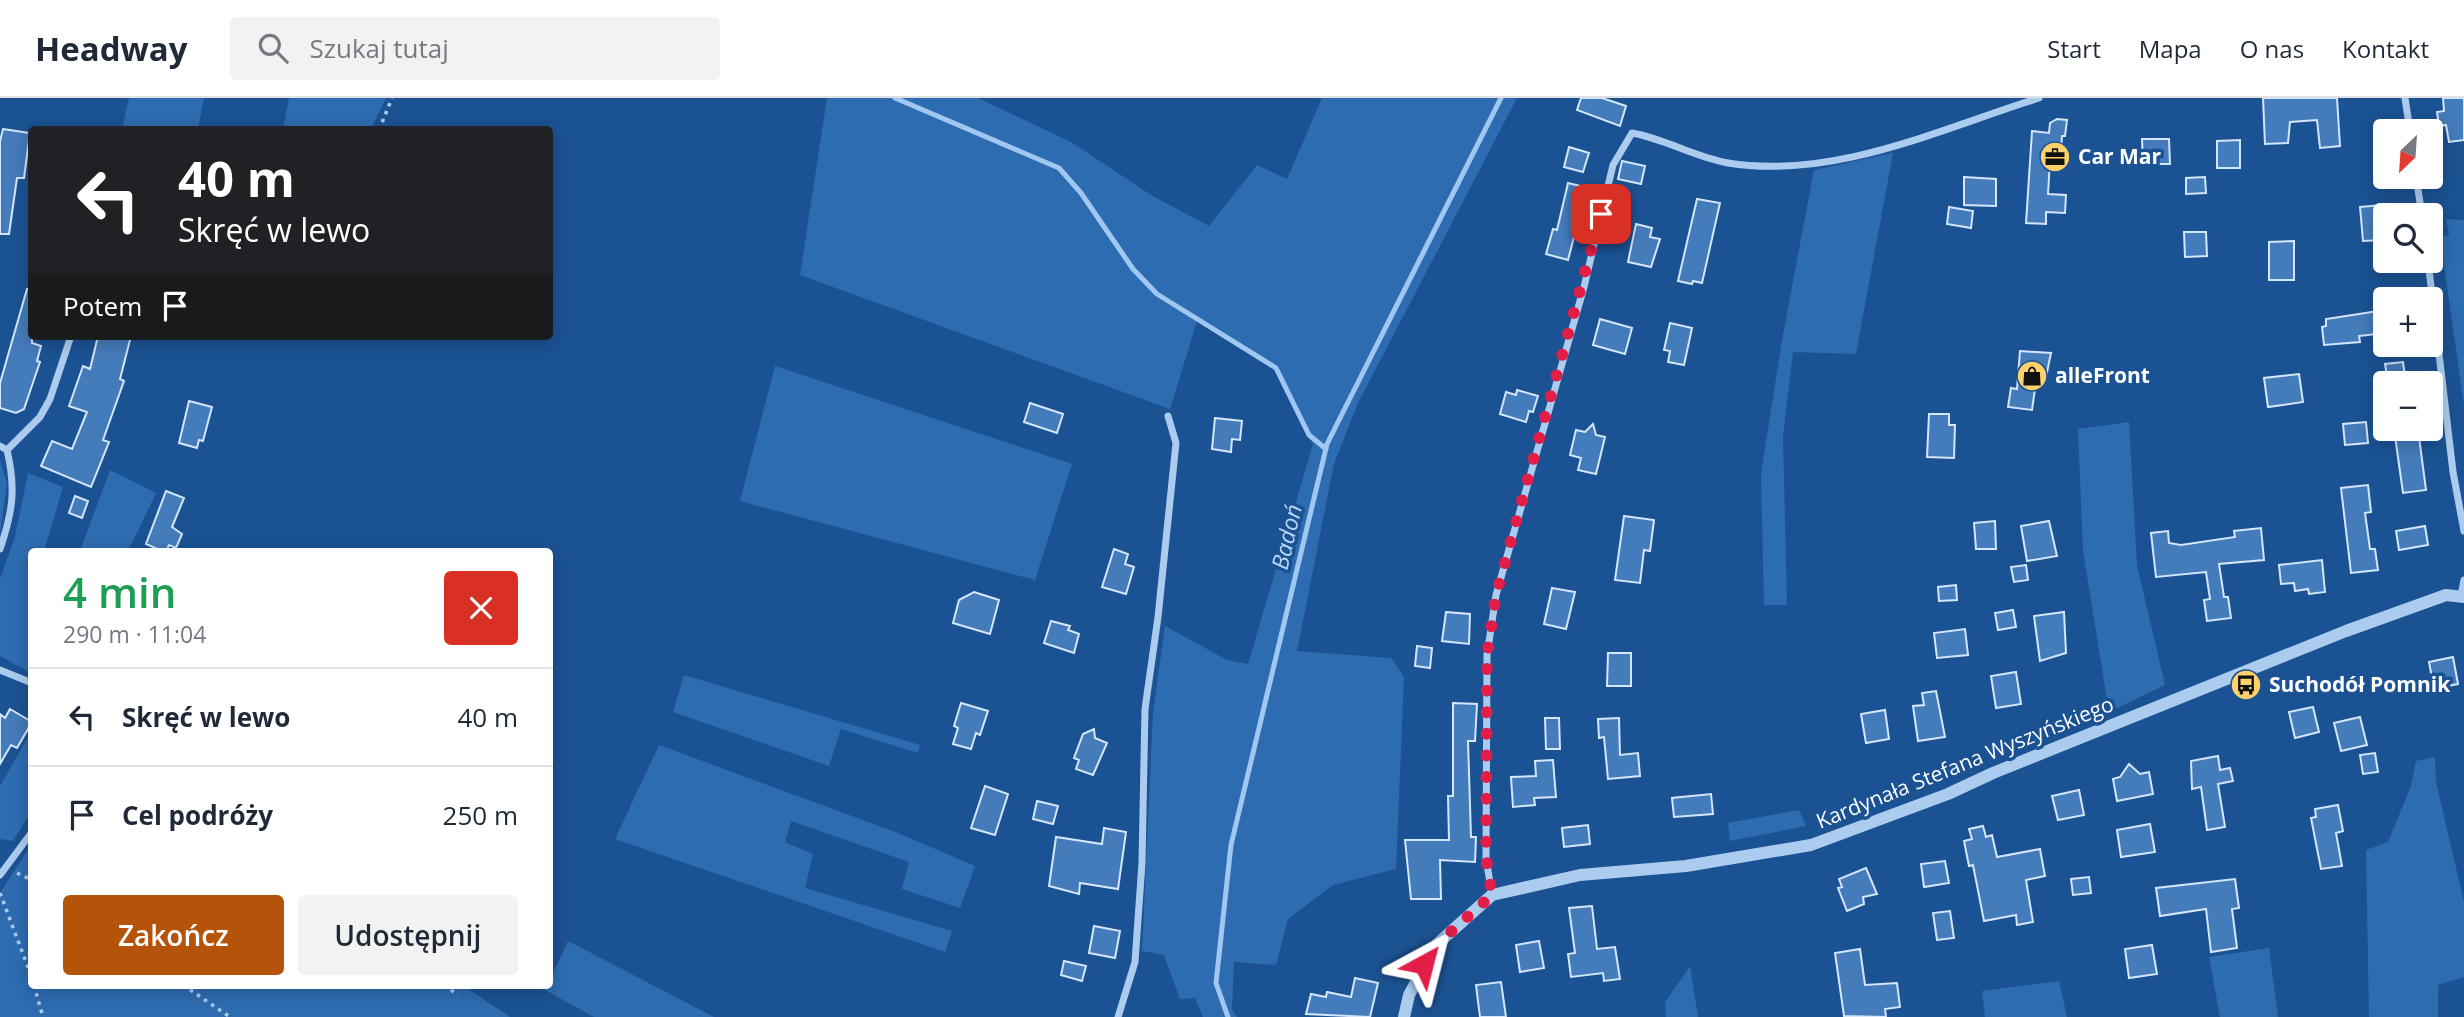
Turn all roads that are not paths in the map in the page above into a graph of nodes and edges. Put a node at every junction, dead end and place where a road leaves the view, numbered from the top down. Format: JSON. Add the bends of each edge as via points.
{"nodes":[{"id":1,"x":2039,"y":98,"type":"edge"},
{"id":2,"x":2405,"y":98,"type":"edge"},
{"id":3,"x":2408,"y":119,"type":"edge"},
{"id":4,"x":2429,"y":273,"type":"edge"},
{"id":5,"x":70,"y":340,"type":"edge"},
{"id":6,"x":1168,"y":416,"type":"dead end"},
{"id":7,"x":3,"y":448,"type":"edge"},
{"id":8,"x":2464,"y":531,"type":"edge"},
{"id":9,"x":0,"y":549,"type":"edge"},
{"id":10,"x":2464,"y":580,"type":"edge"},
{"id":11,"x":2463,"y":596,"type":"edge"},
{"id":12,"x":0,"y":670,"type":"edge"},
{"id":13,"x":28,"y":681,"type":"edge"},
{"id":14,"x":28,"y":837,"type":"edge"},
{"id":15,"x":0,"y":875,"type":"edge"},
{"id":16,"x":1492,"y":895,"type":"junction"},
{"id":17,"x":1118,"y":1017,"type":"edge"},
{"id":18,"x":1404,"y":1017,"type":"edge"}],
"edges":[{"from":1,"to":16,"type":"street","via":[[1857,156],[1777,168],[1699,156],[1660,138],[1632,132],[1613,165],[1584,286],[1496,595],[1487,656],[1486,858]]},
{"from":2,"to":3,"type":"street"},
{"from":4,"to":8,"type":"street"},
{"from":5,"to":7,"type":"street","via":[[40,417]]},
{"from":6,"to":17,"type":"street","via":[[1176,443],[1145,709],[1135,962]]},
{"from":7,"to":9,"type":"street","via":[[14,484]]},
{"from":10,"to":11,"type":"street"},
{"from":11,"to":16,"type":"street","name":"Kardynała Stefana Wyszyńskiego","via":[[2446,595],[2346,631],[1948,794],[1811,845],[1686,866],[1580,875]]},
{"from":12,"to":13,"type":"street"},
{"from":14,"to":15,"type":"street"},
{"from":16,"to":18,"type":"street","name":"Kardynała Stefana Wyszyńskiego","via":[[1436,945],[1409,995]]}]}
